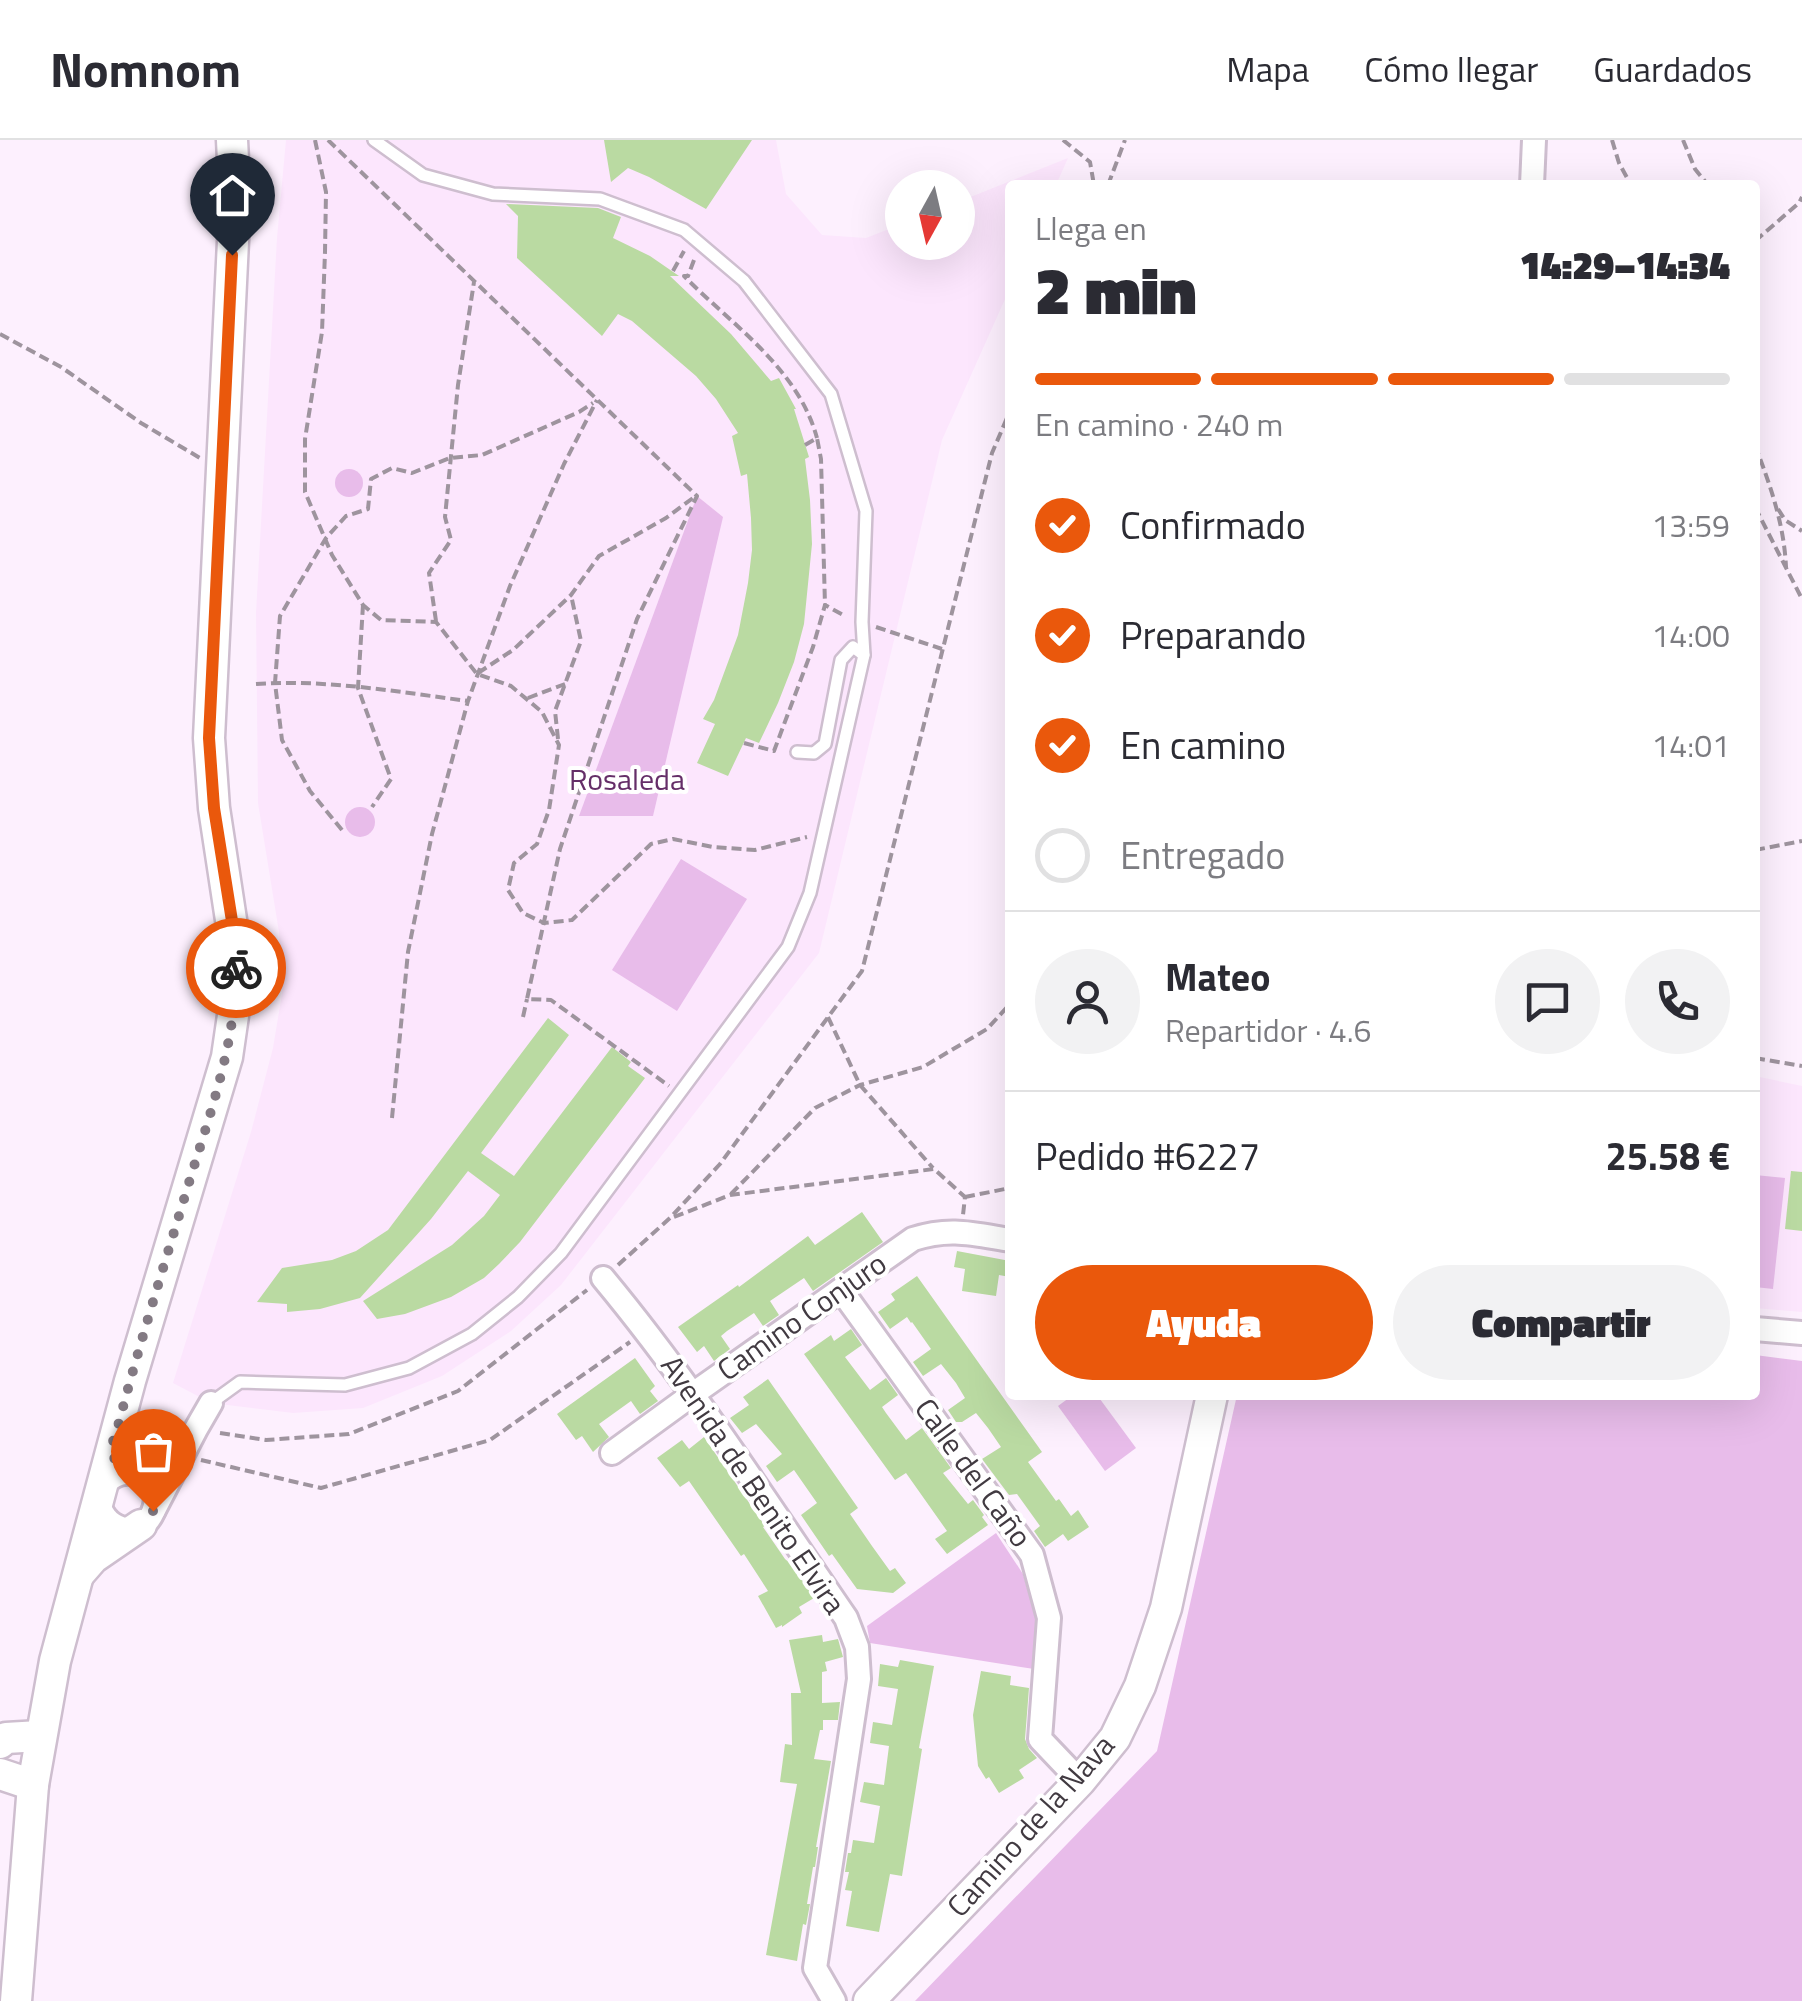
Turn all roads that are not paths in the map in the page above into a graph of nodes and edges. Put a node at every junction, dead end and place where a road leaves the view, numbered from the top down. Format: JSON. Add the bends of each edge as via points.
{"nodes":[{"id":1,"x":232,"y":140,"type":"edge"},
{"id":2,"x":374,"y":140,"type":"edge"},
{"id":3,"x":1534,"y":140,"type":"edge"},
{"id":4,"x":1532,"y":180,"type":"edge"},
{"id":5,"x":864,"y":655,"type":"junction"},
{"id":6,"x":797,"y":752,"type":"dead end"},
{"id":7,"x":1005,"y":1239,"type":"edge"},
{"id":8,"x":603,"y":1278,"type":"dead end"},
{"id":9,"x":840,"y":1290,"type":"junction"},
{"id":10,"x":1760,"y":1329,"type":"edge"},
{"id":11,"x":1802,"y":1333,"type":"edge"},
{"id":12,"x":693,"y":1394,"type":"junction"},
{"id":13,"x":1211,"y":1400,"type":"edge"},
{"id":14,"x":212,"y":1404,"type":"joint"},
{"id":15,"x":612,"y":1453,"type":"dead end"},
{"id":16,"x":182,"y":1456,"type":"junction"},
{"id":17,"x":126,"y":1466,"type":"junction"},
{"id":18,"x":99,"y":1493,"type":"junction"},
{"id":19,"x":147,"y":1518,"type":"junction"},
{"id":20,"x":77,"y":1577,"type":"junction"},
{"id":21,"x":40,"y":1736,"type":"junction"},
{"id":22,"x":0,"y":1743,"type":"edge"},
{"id":23,"x":0,"y":1774,"type":"edge"},
{"id":24,"x":1080,"y":1781,"type":"junction"},
{"id":25,"x":33,"y":1785,"type":"junction"},
{"id":26,"x":16,"y":2001,"type":"edge"},
{"id":27,"x":834,"y":2001,"type":"edge"},
{"id":28,"x":869,"y":2001,"type":"edge"}],
"edges":[{"from":1,"to":17,"type":"street","via":[[235,200],[209,738],[236,946],[236,996],[227,1057],[130,1381]]},
{"from":2,"to":5,"type":"lane","via":[[422,175],[494,194],[600,199],[684,230],[744,281],[830,394],[866,511]]},
{"from":3,"to":4,"type":"street"},
{"from":5,"to":6,"type":"lane","via":[[853,647],[841,660],[825,744],[814,754]]},
{"from":5,"to":14,"type":"lane","via":[[826,832],[788,948],[561,1253],[472,1334],[409,1368],[346,1385],[240,1382]]},
{"from":7,"to":9,"type":"street","name":"Camino Conjuro","via":[[935,1232],[913,1239]]},
{"from":8,"to":12,"type":"street","name":"Avenida de Benito Elvira"},
{"from":9,"to":12,"type":"street","name":"Camino Conjuro"},
{"from":9,"to":24,"type":"street","name":"Calle del Caño","via":[[1032,1556],[1049,1618],[1040,1739]]},
{"from":10,"to":11,"type":"street"},
{"from":12,"to":15,"type":"street","name":"Camino Conjuro"},
{"from":12,"to":27,"type":"street","name":"Avenida de Benito Elvira","via":[[846,1618],[857,1646],[859,1679],[815,1968]]},
{"from":13,"to":24,"type":"street","name":"Camino de la Nava","via":[[1166,1608],[1140,1686],[1115,1738]]},
{"from":14,"to":16,"type":"street"},
{"from":16,"to":17,"type":"street","via":[[156,1471]]},
{"from":16,"to":19,"type":"street"},
{"from":17,"to":18,"type":"street"},
{"from":17,"to":19,"type":"street","via":[[152,1486]]},
{"from":18,"to":19,"type":"street","via":[[100,1512],[113,1526]]},
{"from":18,"to":20,"type":"street"},
{"from":19,"to":20,"type":"street"},
{"from":20,"to":21,"type":"street"},
{"from":21,"to":22,"type":"street"},
{"from":21,"to":25,"type":"street"},
{"from":23,"to":25,"type":"street"},
{"from":24,"to":28,"type":"street","name":"Camino de la Nava"},
{"from":25,"to":26,"type":"street"}]}
